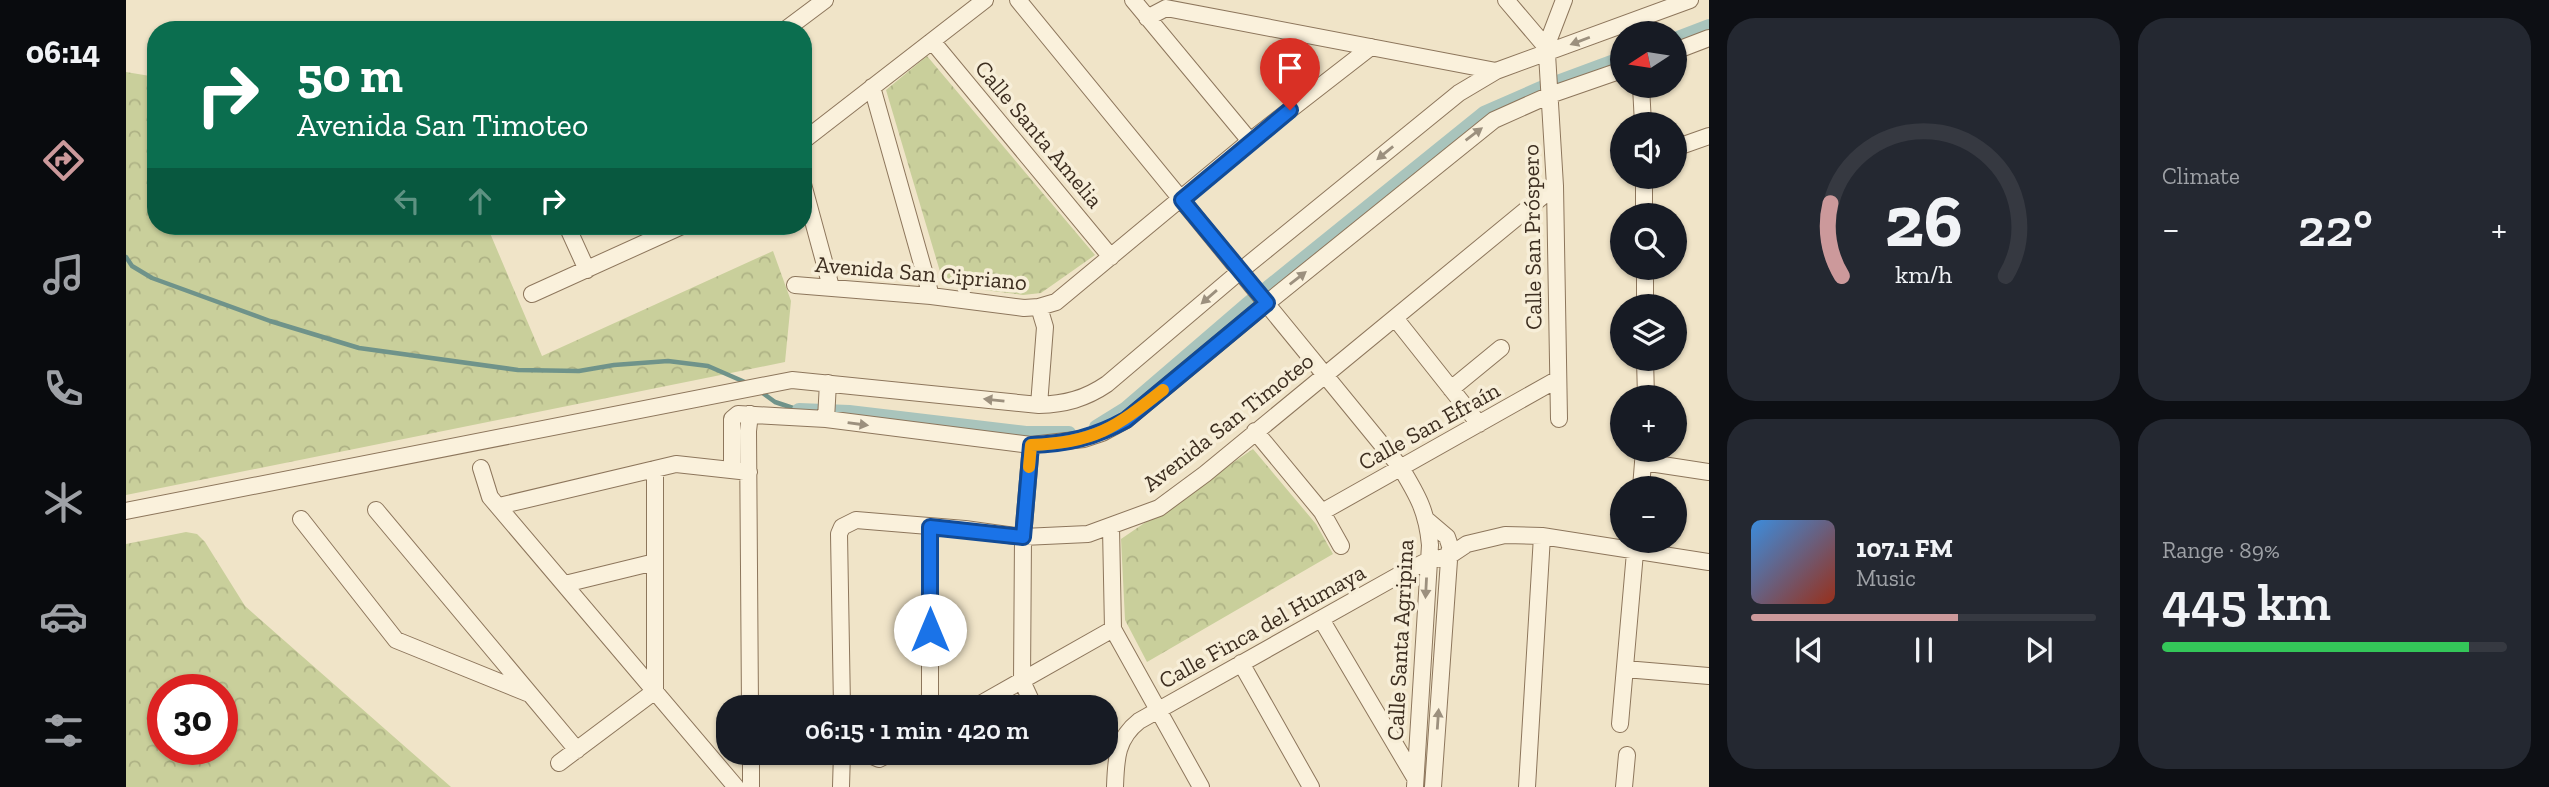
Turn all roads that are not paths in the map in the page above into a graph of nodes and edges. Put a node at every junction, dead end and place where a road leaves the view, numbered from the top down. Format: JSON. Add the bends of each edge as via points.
{"nodes":[{"id":1,"x":825,"y":0,"type":"edge"},
{"id":2,"x":985,"y":0,"type":"edge"},
{"id":3,"x":1018,"y":0,"type":"edge"},
{"id":4,"x":1133,"y":0,"type":"edge"},
{"id":5,"x":1506,"y":0,"type":"edge"},
{"id":6,"x":1564,"y":0,"type":"edge"},
{"id":7,"x":1690,"y":0,"type":"edge"},
{"id":8,"x":1167,"y":4,"type":"edge"},
{"id":9,"x":1147,"y":18,"type":"junction"},
{"id":10,"x":797,"y":21,"type":"edge"},
{"id":11,"x":1709,"y":38,"type":"edge"},
{"id":12,"x":932,"y":41,"type":"junction"},
{"id":13,"x":1687,"y":46,"type":"edge"},
{"id":14,"x":1371,"y":47,"type":"junction"},
{"id":15,"x":1547,"y":56,"type":"junction"},
{"id":16,"x":1496,"y":71,"type":"junction"},
{"id":17,"x":1610,"y":74,"type":"edge"},
{"id":18,"x":872,"y":88,"type":"junction"},
{"id":19,"x":1550,"y":91,"type":"junction"},
{"id":20,"x":812,"y":134,"type":"edge"},
{"id":21,"x":1709,"y":136,"type":"edge"},
{"id":22,"x":1250,"y":141,"type":"junction"},
{"id":23,"x":1687,"y":144,"type":"edge"},
{"id":24,"x":1556,"y":186,"type":"junction"},
{"id":25,"x":1182,"y":200,"type":"junction"},
{"id":26,"x":812,"y":217,"type":"edge"},
{"id":27,"x":571,"y":235,"type":"edge"},
{"id":28,"x":663,"y":235,"type":"edge"},
{"id":29,"x":1111,"y":257,"type":"junction"},
{"id":30,"x":587,"y":270,"type":"junction"},
{"id":31,"x":1243,"y":276,"type":"junction"},
{"id":32,"x":795,"y":285,"type":"dead end"},
{"id":33,"x":831,"y":287,"type":"junction"},
{"id":34,"x":532,"y":294,"type":"dead end"},
{"id":35,"x":931,"y":296,"type":"junction"},
{"id":36,"x":1264,"y":300,"type":"junction"},
{"id":37,"x":1039,"y":307,"type":"junction"},
{"id":38,"x":1395,"y":317,"type":"junction"},
{"id":39,"x":1501,"y":348,"type":"dead end"},
{"id":40,"x":1325,"y":374,"type":"junction"},
{"id":41,"x":1558,"y":379,"type":"junction"},
{"id":42,"x":828,"y":383,"type":"junction"},
{"id":43,"x":1451,"y":388,"type":"junction"},
{"id":44,"x":1039,"y":405,"type":"junction"},
{"id":45,"x":826,"y":419,"type":"junction"},
{"id":46,"x":1559,"y":419,"type":"dead end"},
{"id":47,"x":1479,"y":424,"type":"junction"},
{"id":48,"x":1255,"y":431,"type":"junction"},
{"id":49,"x":1031,"y":445,"type":"junction"},
{"id":50,"x":1668,"y":462,"type":"edge"},
{"id":51,"x":481,"y":468,"type":"dead end"},
{"id":52,"x":1401,"y":468,"type":"junction"},
{"id":53,"x":655,"y":469,"type":"junction"},
{"id":54,"x":741,"y":470,"type":"junction"},
{"id":55,"x":1709,"y":472,"type":"edge"},
{"id":56,"x":499,"y":506,"type":"junction"},
{"id":57,"x":376,"y":510,"type":"dead end"},
{"id":58,"x":126,"y":511,"type":"edge"},
{"id":59,"x":1322,"y":512,"type":"junction"},
{"id":60,"x":302,"y":519,"type":"dead end"},
{"id":61,"x":1427,"y":520,"type":"junction"},
{"id":62,"x":930,"y":527,"type":"junction"},
{"id":63,"x":1111,"y":528,"type":"junction"},
{"id":64,"x":1542,"y":536,"type":"junction"},
{"id":65,"x":1023,"y":537,"type":"junction"},
{"id":66,"x":1447,"y":537,"type":"junction"},
{"id":67,"x":1610,"y":543,"type":"edge"},
{"id":68,"x":1467,"y":544,"type":"junction"},
{"id":69,"x":1341,"y":546,"type":"dead end"},
{"id":70,"x":1634,"y":553,"type":"edge"},
{"id":71,"x":1670,"y":553,"type":"edge"},
{"id":72,"x":1449,"y":556,"type":"junction"},
{"id":73,"x":1427,"y":561,"type":"junction"},
{"id":74,"x":655,"y":562,"type":"junction"},
{"id":75,"x":1709,"y":562,"type":"edge"},
{"id":76,"x":565,"y":584,"type":"junction"},
{"id":77,"x":1321,"y":619,"type":"junction"},
{"id":78,"x":1113,"y":629,"type":"junction"},
{"id":79,"x":1241,"y":663,"type":"junction"},
{"id":80,"x":1625,"y":669,"type":"junction"},
{"id":81,"x":1709,"y":676,"type":"edge"},
{"id":82,"x":1022,"y":681,"type":"junction"},
{"id":83,"x":655,"y":691,"type":"junction"},
{"id":84,"x":530,"y":694,"type":"junction"},
{"id":85,"x":750,"y":695,"type":"edge"},
{"id":86,"x":842,"y":695,"type":"edge"},
{"id":87,"x":930,"y":695,"type":"edge"},
{"id":88,"x":997,"y":695,"type":"edge"},
{"id":89,"x":1028,"y":695,"type":"edge"},
{"id":90,"x":1159,"y":709,"type":"junction"},
{"id":91,"x":1620,"y":724,"type":"dead end"},
{"id":92,"x":577,"y":750,"type":"junction"},
{"id":93,"x":1627,"y":755,"type":"dead end"},
{"id":94,"x":559,"y":763,"type":"dead end"},
{"id":95,"x":751,"y":765,"type":"edge"},
{"id":96,"x":842,"y":765,"type":"edge"},
{"id":97,"x":1415,"y":783,"type":"edge"},
{"id":98,"x":1433,"y":786,"type":"edge"},
{"id":99,"x":736,"y":787,"type":"edge"},
{"id":100,"x":751,"y":787,"type":"edge"},
{"id":101,"x":841,"y":787,"type":"edge"},
{"id":102,"x":1115,"y":787,"type":"edge"},
{"id":103,"x":1201,"y":787,"type":"edge"},
{"id":104,"x":1311,"y":787,"type":"edge"},
{"id":105,"x":1527,"y":787,"type":"edge"},
{"id":106,"x":1624,"y":787,"type":"edge"}],
"edges":[{"from":1,"to":10,"type":"street"},
{"from":2,"to":12,"type":"street"},
{"from":3,"to":25,"type":"street"},
{"from":4,"to":9,"type":"street"},
{"from":5,"to":15,"type":"street"},
{"from":6,"to":15,"type":"street"},
{"from":7,"to":15,"type":"street","one_way":true},
{"from":8,"to":9,"type":"street"},
{"from":8,"to":14,"type":"street"},
{"from":9,"to":22,"type":"street"},
{"from":11,"to":13,"type":"street"},
{"from":12,"to":18,"type":"street"},
{"from":12,"to":29,"type":"street","name":"Calle Santa Amelia"},
{"from":14,"to":16,"type":"street"},
{"from":14,"to":22,"type":"street","name":"Avenida San Cipriano"},
{"from":15,"to":16,"type":"street"},
{"from":15,"to":19,"type":"street","name":"Calle San Próspero"},
{"from":16,"to":31,"type":"street","one_way":true,"via":[[1459,93]]},
{"from":17,"to":19,"type":"street"},
{"from":18,"to":20,"type":"street"},
{"from":18,"to":35,"type":"street"},
{"from":19,"to":24,"type":"street","name":"Calle San Próspero"},
{"from":36,"to":19,"type":"street","one_way":true,"via":[[1494,120]]},
{"from":21,"to":23,"type":"street"},
{"from":22,"to":25,"type":"street","name":"Avenida San Cipriano"},
{"from":24,"to":38,"type":"street","name":"Avenida San Timoteo"},
{"from":24,"to":41,"type":"street","name":"Calle San Próspero"},
{"from":25,"to":29,"type":"street","name":"Avenida San Cipriano"},
{"from":25,"to":31,"type":"street"},
{"from":26,"to":33,"type":"street"},
{"from":27,"to":30,"type":"street"},
{"from":28,"to":30,"type":"street"},
{"from":29,"to":37,"type":"street","name":"Avenida San Cipriano","via":[[1063,297]]},
{"from":30,"to":34,"type":"street"},
{"from":31,"to":36,"type":"street"},
{"from":31,"to":44,"type":"street","one_way":true,"via":[[1093,393],[1065,403]]},
{"from":32,"to":33,"type":"street","name":"Avenida San Cipriano"},
{"from":33,"to":35,"type":"street","name":"Avenida San Cipriano"},
{"from":35,"to":37,"type":"street","name":"Avenida San Cipriano"},
{"from":36,"to":40,"type":"street"},
{"from":36,"to":49,"type":"street","via":[[1126,420],[1084,439]]},
{"from":37,"to":44,"type":"street","via":[[1045,327]]},
{"from":38,"to":40,"type":"street","name":"Avenida San Timoteo"},
{"from":38,"to":43,"type":"street"},
{"from":39,"to":43,"type":"street"},
{"from":40,"to":48,"type":"street","name":"Avenida San Timoteo"},
{"from":40,"to":52,"type":"street"},
{"from":41,"to":46,"type":"street","name":"Calle San Próspero"},
{"from":41,"to":47,"type":"street","name":"Calle San Efraín"},
{"from":44,"to":42,"type":"street","one_way":true},
{"from":42,"to":45,"type":"street"},
{"from":42,"to":58,"type":"street","via":[[792,380]]},
{"from":43,"to":47,"type":"street"},
{"from":45,"to":49,"type":"street","one_way":true},
{"from":45,"to":54,"type":"street","via":[[750,414]]},
{"from":47,"to":52,"type":"street","name":"Calle San Efraín"},
{"from":48,"to":59,"type":"street"},
{"from":48,"to":63,"type":"street","name":"Avenida San Timoteo","via":[[1159,508]]},
{"from":49,"to":65,"type":"street"},
{"from":50,"to":55,"type":"street"},
{"from":51,"to":56,"type":"street","via":[[486,491]]},
{"from":52,"to":59,"type":"street","name":"Calle San Efraín"},
{"from":52,"to":61,"type":"street"},
{"from":53,"to":54,"type":"street","via":[[676,464]]},
{"from":53,"to":56,"type":"street"},
{"from":53,"to":74,"type":"street"},
{"from":54,"to":85,"type":"street"},
{"from":56,"to":76,"type":"street"},
{"from":57,"to":84,"type":"street"},
{"from":59,"to":69,"type":"street"},
{"from":60,"to":84,"type":"street","via":[[396,640]]},
{"from":61,"to":66,"type":"street","name":"Calle Santa Agripina"},
{"from":61,"to":73,"type":"street","name":"Calle Santa Agripina"},
{"from":62,"to":65,"type":"street","name":"Avenida San Timoteo"},
{"from":62,"to":86,"type":"street","name":"Avenida San Timoteo","via":[[856,520],[842,527]]},
{"from":62,"to":87,"type":"street"},
{"from":63,"to":65,"type":"street","name":"Avenida San Timoteo","via":[[1088,534]]},
{"from":63,"to":78,"type":"street"},
{"from":64,"to":67,"type":"street","name":"Calle Finca del Humaya"},
{"from":64,"to":68,"type":"street","name":"Calle Finca del Humaya","via":[[1505,535]]},
{"from":64,"to":105,"type":"street"},
{"from":65,"to":82,"type":"street"},
{"from":66,"to":68,"type":"street"},
{"from":66,"to":72,"type":"street","name":"Calle Santa Agripina"},
{"from":68,"to":72,"type":"street","name":"Calle Finca del Humaya"},
{"from":70,"to":80,"type":"street"},
{"from":71,"to":75,"type":"street","name":"Calle Finca del Humaya"},
{"from":72,"to":73,"type":"street","name":"Calle Finca del Humaya"},
{"from":98,"to":72,"type":"street","name":"Calle Santa Agripina","one_way":true},
{"from":73,"to":77,"type":"street","name":"Calle Finca del Humaya"},
{"from":73,"to":97,"type":"street","name":"Calle Santa Agripina","one_way":true},
{"from":74,"to":76,"type":"street"},
{"from":74,"to":83,"type":"street"},
{"from":76,"to":83,"type":"street"},
{"from":77,"to":79,"type":"street","name":"Calle Finca del Humaya"},
{"from":77,"to":97,"type":"street"},
{"from":78,"to":82,"type":"street"},
{"from":78,"to":90,"type":"street"},
{"from":79,"to":90,"type":"street","name":"Calle Finca del Humaya"},
{"from":79,"to":104,"type":"street"},
{"from":80,"to":81,"type":"street"},
{"from":80,"to":91,"type":"street"},
{"from":82,"to":88,"type":"street"},
{"from":82,"to":89,"type":"street"},
{"from":83,"to":92,"type":"street"},
{"from":83,"to":99,"type":"street"},
{"from":84,"to":92,"type":"street"},
{"from":90,"to":102,"type":"street","name":"Calle Finca del Humaya","via":[[1124,734],[1117,750]]},
{"from":90,"to":103,"type":"street"},
{"from":92,"to":94,"type":"street"},
{"from":93,"to":106,"type":"street"},
{"from":95,"to":100,"type":"street"},
{"from":96,"to":101,"type":"street"},
{"from":97,"to":98,"type":"street"}]}
